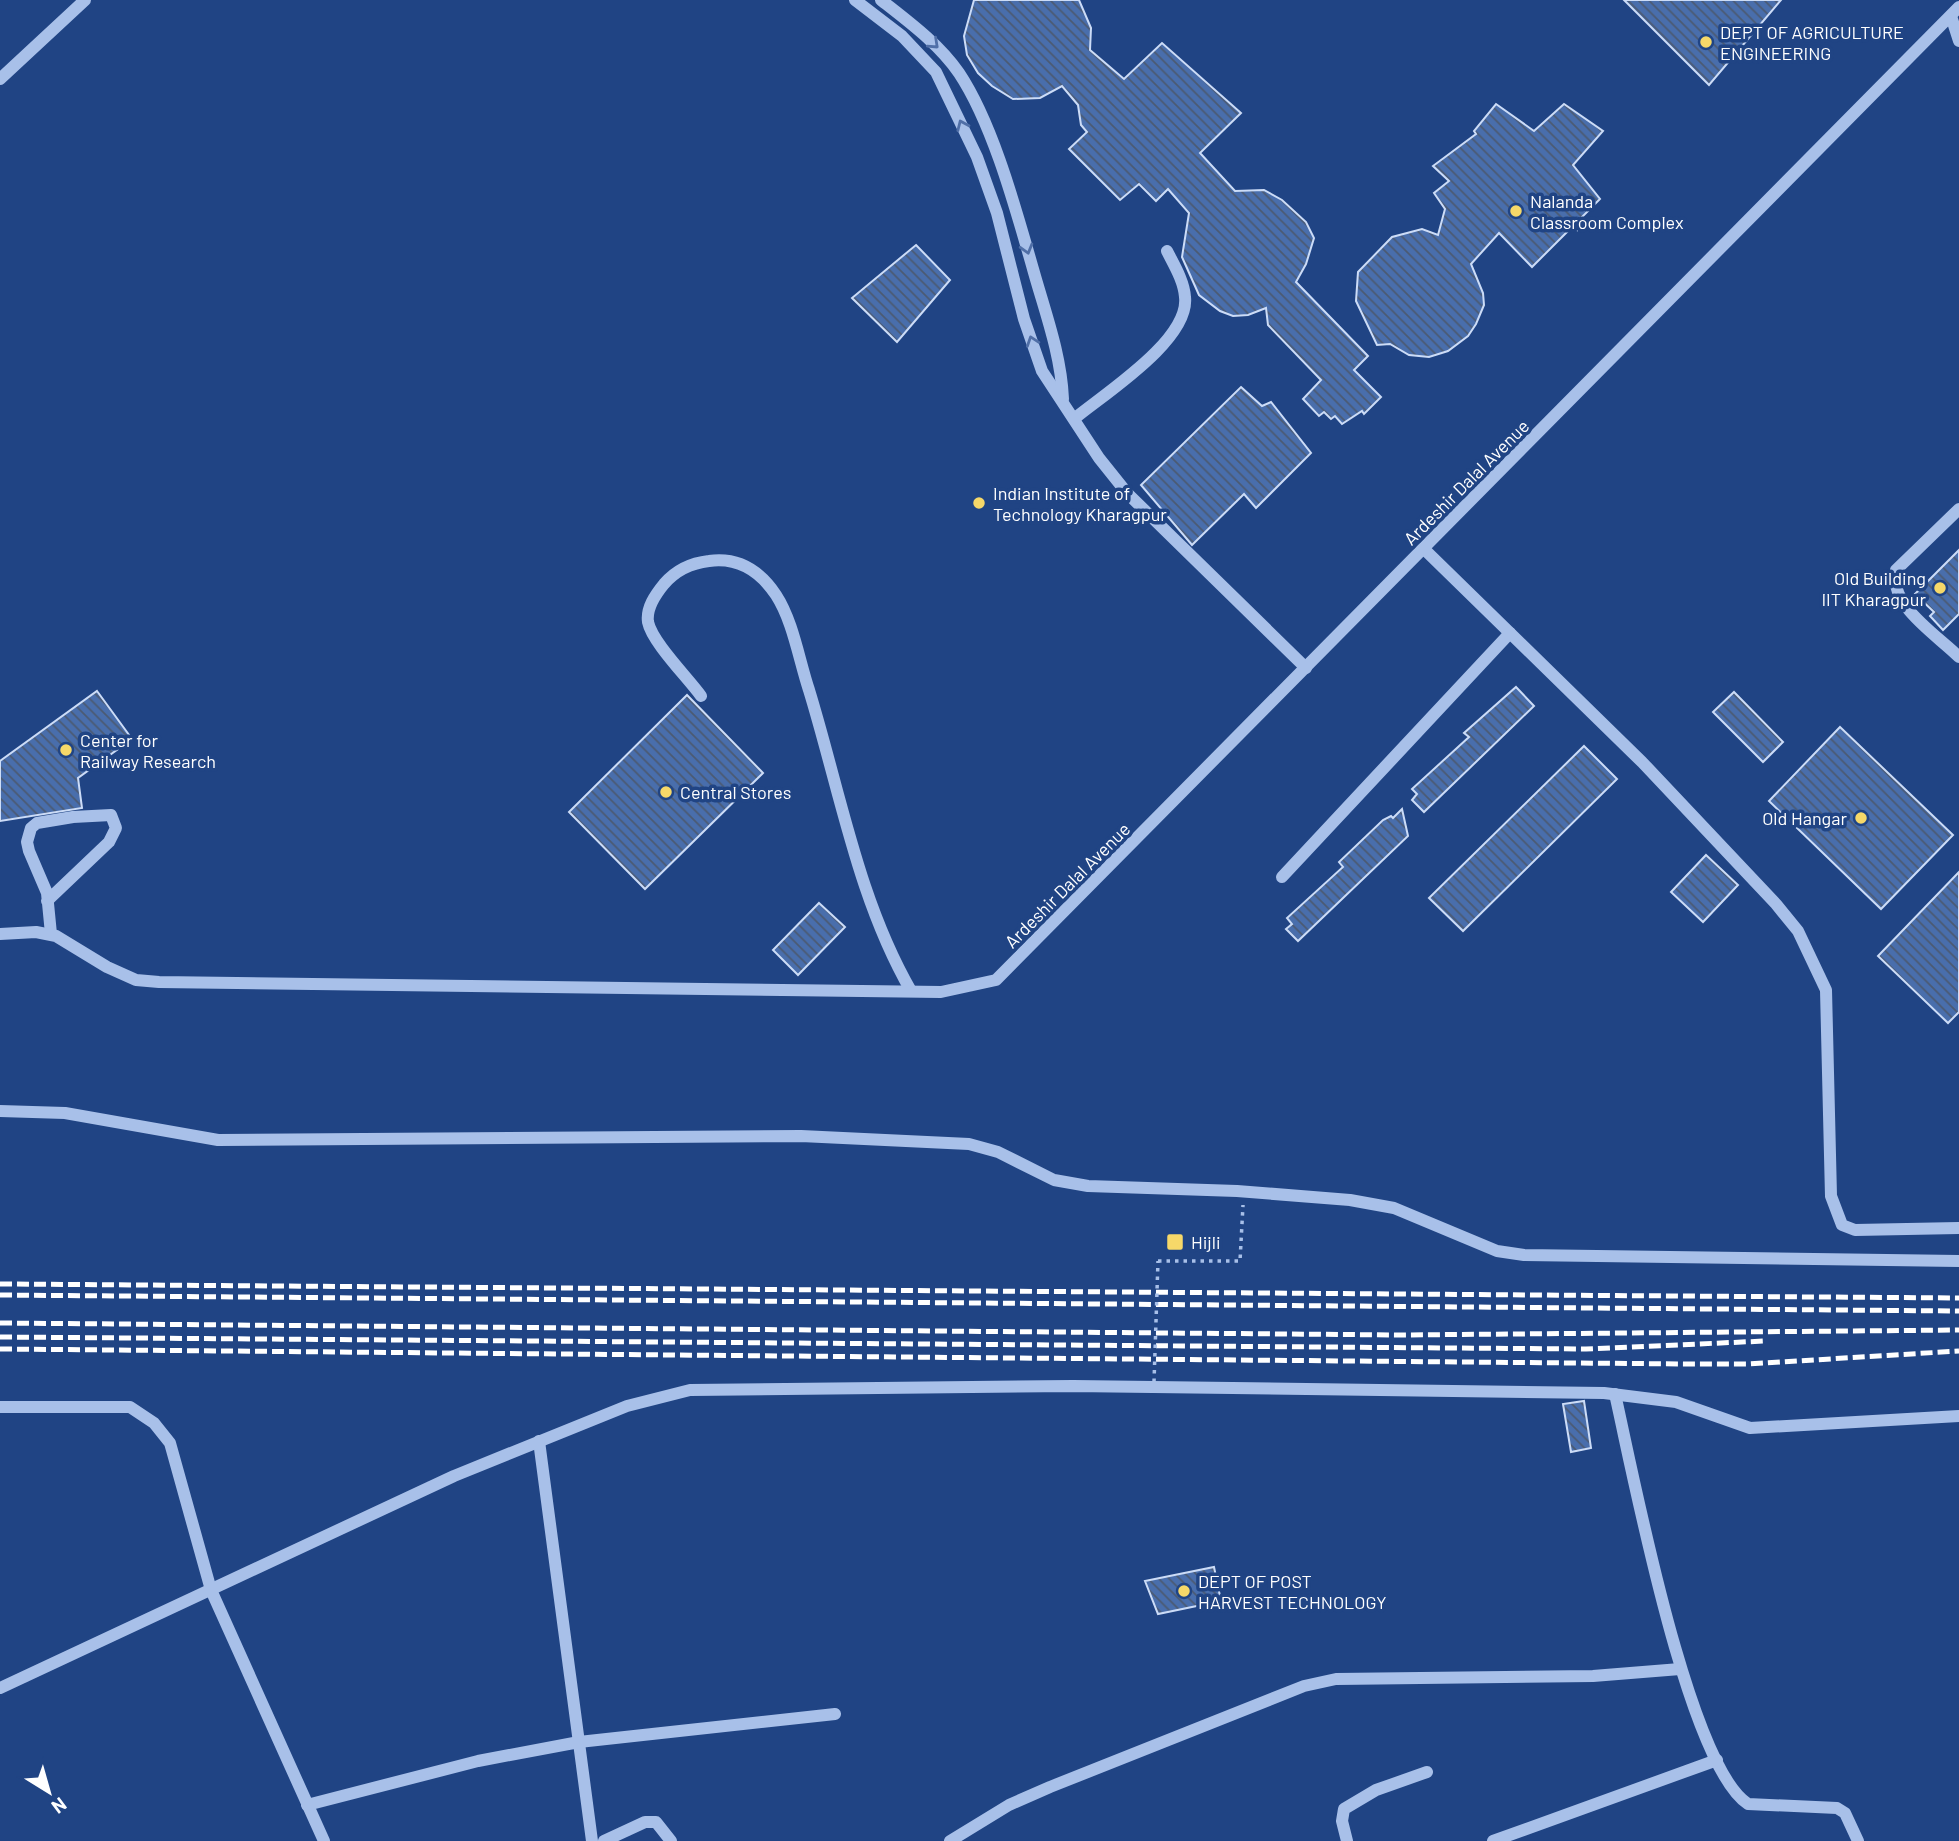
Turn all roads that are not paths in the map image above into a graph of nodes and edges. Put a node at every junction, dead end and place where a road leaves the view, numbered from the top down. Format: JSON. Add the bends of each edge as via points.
{"nodes":[{"id":1,"x":85,"y":0,"type":"edge"},
{"id":2,"x":855,"y":0,"type":"edge"},
{"id":3,"x":881,"y":0,"type":"edge"},
{"id":4,"x":1955,"y":11,"type":"edge"},
{"id":5,"x":1959,"y":41,"type":"edge"},
{"id":6,"x":0,"y":79,"type":"edge"},
{"id":7,"x":1167,"y":251,"type":"dead end"},
{"id":8,"x":1063,"y":401,"type":"junction"},
{"id":9,"x":1074,"y":419,"type":"junction"},
{"id":10,"x":1959,"y":509,"type":"edge"},
{"id":11,"x":1424,"y":549,"type":"junction"},
{"id":12,"x":1510,"y":633,"type":"junction"},
{"id":13,"x":1959,"y":657,"type":"edge"},
{"id":14,"x":1306,"y":668,"type":"junction"},
{"id":15,"x":701,"y":695,"type":"dead end"},
{"id":16,"x":1282,"y":877,"type":"dead end"},
{"id":17,"x":47,"y":901,"type":"junction"},
{"id":18,"x":0,"y":934,"type":"edge"},
{"id":19,"x":51,"y":934,"type":"junction"},
{"id":20,"x":911,"y":991,"type":"junction"},
{"id":21,"x":0,"y":1111,"type":"edge"},
{"id":22,"x":1959,"y":1228,"type":"edge"},
{"id":23,"x":1959,"y":1261,"type":"edge"},
{"id":24,"x":1615,"y":1394,"type":"junction"},
{"id":25,"x":0,"y":1407,"type":"edge"},
{"id":26,"x":1959,"y":1416,"type":"edge"},
{"id":27,"x":539,"y":1441,"type":"junction"},
{"id":28,"x":211,"y":1590,"type":"junction"},
{"id":29,"x":1680,"y":1669,"type":"junction"},
{"id":30,"x":0,"y":1688,"type":"edge"},
{"id":31,"x":835,"y":1714,"type":"dead end"},
{"id":32,"x":579,"y":1742,"type":"junction"},
{"id":33,"x":1717,"y":1759,"type":"junction"},
{"id":34,"x":1427,"y":1772,"type":"dead end"},
{"id":35,"x":307,"y":1805,"type":"junction"},
{"id":36,"x":1529,"y":1828,"type":"junction"},
{"id":37,"x":324,"y":1841,"type":"edge"},
{"id":38,"x":592,"y":1841,"type":"edge"},
{"id":39,"x":604,"y":1841,"type":"edge"},
{"id":40,"x":671,"y":1841,"type":"edge"},
{"id":41,"x":950,"y":1841,"type":"edge"},
{"id":42,"x":1347,"y":1841,"type":"edge"},
{"id":43,"x":1493,"y":1841,"type":"edge"},
{"id":44,"x":1534,"y":1841,"type":"edge"},
{"id":45,"x":1858,"y":1841,"type":"edge"}],
"edges":[{"from":1,"to":6,"type":"street"},
{"from":8,"to":2,"type":"street","one_way":true,"via":[[1042,371],[997,213],[936,72]]},
{"from":3,"to":8,"type":"street","one_way":true,"via":[[945,54],[980,115],[1015,204],[1061,370]]},
{"from":4,"to":5,"type":"street"},
{"from":4,"to":11,"type":"street","name":"Ardeshir Dalal Avenue"},
{"from":7,"to":9,"type":"street","via":[[1185,297],[1177,326],[1161,347]]},
{"from":8,"to":9,"type":"street"},
{"from":9,"to":14,"type":"street","via":[[1127,493]]},
{"from":10,"to":13,"type":"street","via":[[1896,570],[1893,583],[1898,597]]},
{"from":11,"to":12,"type":"street"},
{"from":11,"to":14,"type":"street","name":"Ardeshir Dalal Avenue"},
{"from":12,"to":16,"type":"street"},
{"from":12,"to":22,"type":"street","via":[[1754,880],[1808,948],[1826,990],[1830,1196],[1842,1225],[1855,1230]]},
{"from":14,"to":20,"type":"street","name":"Ardeshir Dalal Avenue","via":[[996,981],[941,992]]},
{"from":15,"to":20,"type":"street","via":[[657,639],[648,624],[649,610],[656,593],[693,562],[740,562],[765,581],[785,617],[873,913]]},
{"from":17,"to":17,"type":"street","via":[[27,842],[32,828],[37,823],[111,815],[116,828],[109,842]]},
{"from":17,"to":19,"type":"street"},
{"from":18,"to":19,"type":"street"},
{"from":19,"to":20,"type":"street","via":[[136,981]]},
{"from":21,"to":23,"type":"street","via":[[65,1113],[218,1140],[801,1136],[969,1144],[999,1152],[1054,1180],[1088,1186],[1326,1197],[1394,1208],[1497,1251],[1524,1255]]},
{"from":24,"to":26,"type":"street","via":[[1676,1402],[1750,1428]]},
{"from":24,"to":27,"type":"street","via":[[1073,1386],[722,1388],[690,1390],[626,1406]]},
{"from":24,"to":29,"type":"street"},
{"from":25,"to":28,"type":"street","via":[[116,1406],[143,1413],[170,1443],[176,1458]]},
{"from":27,"to":28,"type":"street"},
{"from":27,"to":32,"type":"street"},
{"from":28,"to":30,"type":"street"},
{"from":28,"to":35,"type":"street"},
{"from":29,"to":33,"type":"street"},
{"from":29,"to":41,"type":"street","via":[[1593,1676],[1336,1679],[1304,1686],[1049,1787]]},
{"from":31,"to":32,"type":"street"},
{"from":32,"to":35,"type":"street","via":[[478,1761]]},
{"from":32,"to":38,"type":"street"},
{"from":33,"to":36,"type":"street"},
{"from":33,"to":45,"type":"street","via":[[1740,1799],[1748,1804],[1837,1808]]},
{"from":34,"to":42,"type":"street","via":[[1376,1790],[1344,1809]]},
{"from":35,"to":37,"type":"street"},
{"from":36,"to":43,"type":"street"},
{"from":36,"to":44,"type":"street"},
{"from":39,"to":40,"type":"street","via":[[645,1822],[656,1822]]}]}
